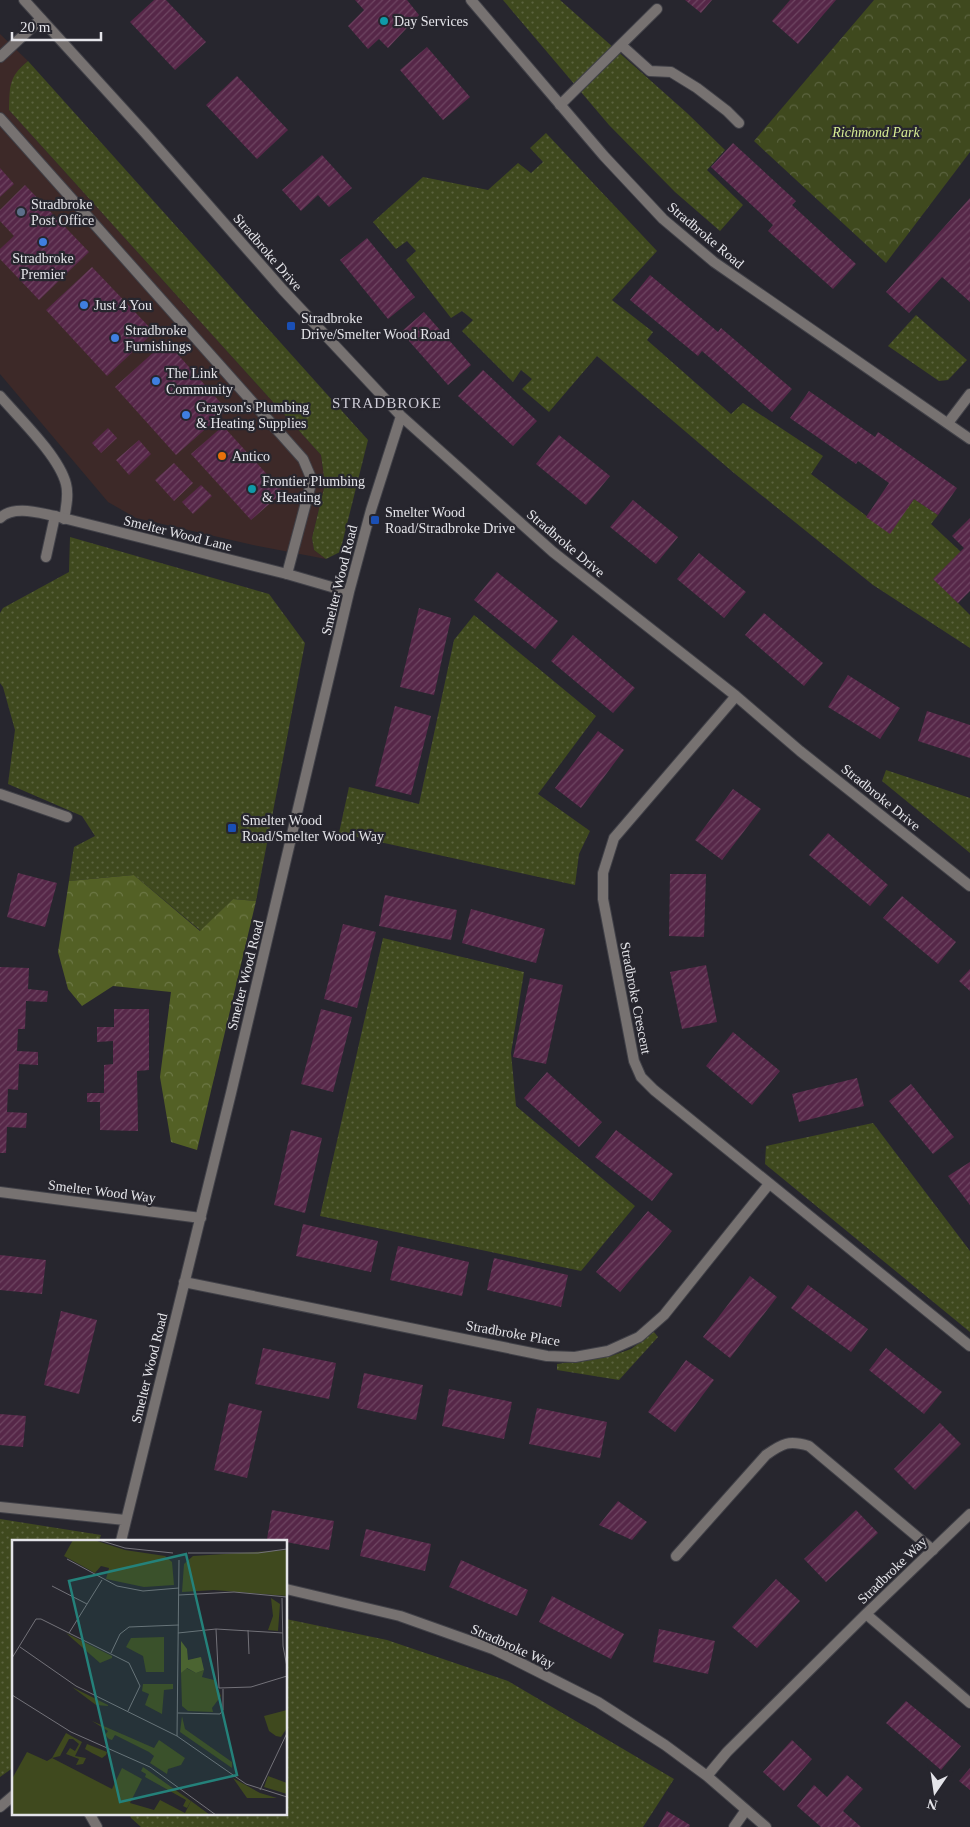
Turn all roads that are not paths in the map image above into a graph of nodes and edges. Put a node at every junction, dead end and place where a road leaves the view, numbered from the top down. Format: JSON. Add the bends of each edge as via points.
{"nodes":[{"id":1,"x":24,"y":0,"type":"edge"},
{"id":2,"x":471,"y":0,"type":"edge"},
{"id":3,"x":656,"y":9,"type":"dead end"},
{"id":4,"x":41,"y":19,"type":"junction"},
{"id":5,"x":621,"y":45,"type":"junction"},
{"id":6,"x":0,"y":57,"type":"edge"},
{"id":7,"x":560,"y":105,"type":"junction"},
{"id":8,"x":0,"y":118,"type":"edge"},
{"id":9,"x":739,"y":122,"type":"dead end"},
{"id":10,"x":970,"y":394,"type":"edge"},
{"id":11,"x":0,"y":396,"type":"edge"},
{"id":12,"x":401,"y":416,"type":"junction"},
{"id":13,"x":948,"y":423,"type":"junction"},
{"id":14,"x":970,"y":439,"type":"edge"},
{"id":15,"x":1,"y":515,"type":"edge"},
{"id":16,"x":60,"y":518,"type":"junction"},
{"id":17,"x":46,"y":557,"type":"dead end"},
{"id":18,"x":287,"y":574,"type":"junction"},
{"id":19,"x":349,"y":592,"type":"junction"},
{"id":20,"x":736,"y":696,"type":"junction"},
{"id":21,"x":0,"y":794,"type":"edge"},
{"id":22,"x":68,"y":817,"type":"dead end"},
{"id":23,"x":970,"y":886,"type":"edge"},
{"id":24,"x":769,"y":1184,"type":"junction"},
{"id":25,"x":0,"y":1192,"type":"edge"},
{"id":26,"x":201,"y":1218,"type":"junction"},
{"id":27,"x":184,"y":1282,"type":"junction"},
{"id":28,"x":970,"y":1346,"type":"edge"},
{"id":29,"x":0,"y":1507,"type":"edge"},
{"id":30,"x":970,"y":1514,"type":"edge"},
{"id":31,"x":125,"y":1520,"type":"junction"},
{"id":32,"x":121,"y":1540,"type":"edge"},
{"id":33,"x":933,"y":1550,"type":"junction"},
{"id":34,"x":676,"y":1556,"type":"dead end"},
{"id":35,"x":288,"y":1589,"type":"edge"},
{"id":36,"x":866,"y":1614,"type":"junction"},
{"id":37,"x":970,"y":1703,"type":"edge"},
{"id":38,"x":708,"y":1776,"type":"junction"},
{"id":39,"x":12,"y":1797,"type":"edge"},
{"id":40,"x":0,"y":1807,"type":"edge"},
{"id":41,"x":746,"y":1810,"type":"junction"},
{"id":42,"x":90,"y":1814,"type":"edge"},
{"id":43,"x":97,"y":1827,"type":"edge"},
{"id":44,"x":734,"y":1827,"type":"edge"},
{"id":45,"x":766,"y":1827,"type":"edge"}],
"edges":[{"from":1,"to":4,"type":"street","name":"Stradbroke Drive"},
{"from":2,"to":7,"type":"street","name":"Stradbroke Road"},
{"from":3,"to":5,"type":"street"},
{"from":4,"to":6,"type":"street"},
{"from":4,"to":12,"type":"street","name":"Stradbroke Drive","via":[[283,290]]},
{"from":5,"to":7,"type":"street"},
{"from":5,"to":9,"type":"street","via":[[650,71],[671,72],[698,88]]},
{"from":7,"to":13,"type":"street","name":"Stradbroke Road","via":[[663,219],[714,262]]},
{"from":8,"to":18,"type":"street","via":[[303,460],[312,480]]},
{"from":10,"to":13,"type":"street"},
{"from":11,"to":16,"type":"street","via":[[56,463],[66,484],[67,503]]},
{"from":12,"to":19,"type":"street","name":"Smelter Wood Road"},
{"from":12,"to":20,"type":"street","name":"Stradbroke Drive","via":[[553,552]]},
{"from":13,"to":14,"type":"street","name":"Stradbroke Road"},
{"from":15,"to":16,"type":"street","name":"Smelter Wood Lane","via":[[18,510]]},
{"from":16,"to":17,"type":"street"},
{"from":16,"to":18,"type":"street","name":"Smelter Wood Lane"},
{"from":18,"to":19,"type":"street","name":"Smelter Wood Lane"},
{"from":19,"to":26,"type":"street","name":"Smelter Wood Road"},
{"from":20,"to":23,"type":"street","name":"Stradbroke Drive"},
{"from":20,"to":24,"type":"street","name":"Stradbroke Crescent","via":[[614,838],[603,873],[602,899],[634,1061],[641,1077]]},
{"from":21,"to":22,"type":"street"},
{"from":24,"to":27,"type":"street","name":"Stradbroke Place","via":[[652,1326],[639,1337],[608,1351],[575,1357],[547,1356]]},
{"from":24,"to":28,"type":"street","name":"Stradbroke Crescent"},
{"from":25,"to":26,"type":"street","name":"Smelter Wood Way"},
{"from":26,"to":27,"type":"street","name":"Smelter Wood Road"},
{"from":27,"to":31,"type":"street","name":"Smelter Wood Road"},
{"from":29,"to":31,"type":"street"},
{"from":30,"to":33,"type":"street","name":"Stradbroke Way"},
{"from":31,"to":32,"type":"street","name":"Smelter Wood Road"},
{"from":33,"to":34,"type":"street","via":[[809,1446],[796,1442],[782,1444],[766,1454]]},
{"from":33,"to":36,"type":"street","name":"Stradbroke Way"},
{"from":35,"to":38,"type":"street","name":"Stradbroke Way","via":[[400,1616],[494,1650],[598,1702]]},
{"from":36,"to":37,"type":"street"},
{"from":36,"to":38,"type":"street","name":"Stradbroke Way","via":[[727,1752]]},
{"from":38,"to":41,"type":"street","name":"Stradbroke Way"},
{"from":39,"to":40,"type":"street"},
{"from":41,"to":44,"type":"street"},
{"from":41,"to":45,"type":"street","name":"Stradbroke Way"},
{"from":42,"to":43,"type":"street"}]}
